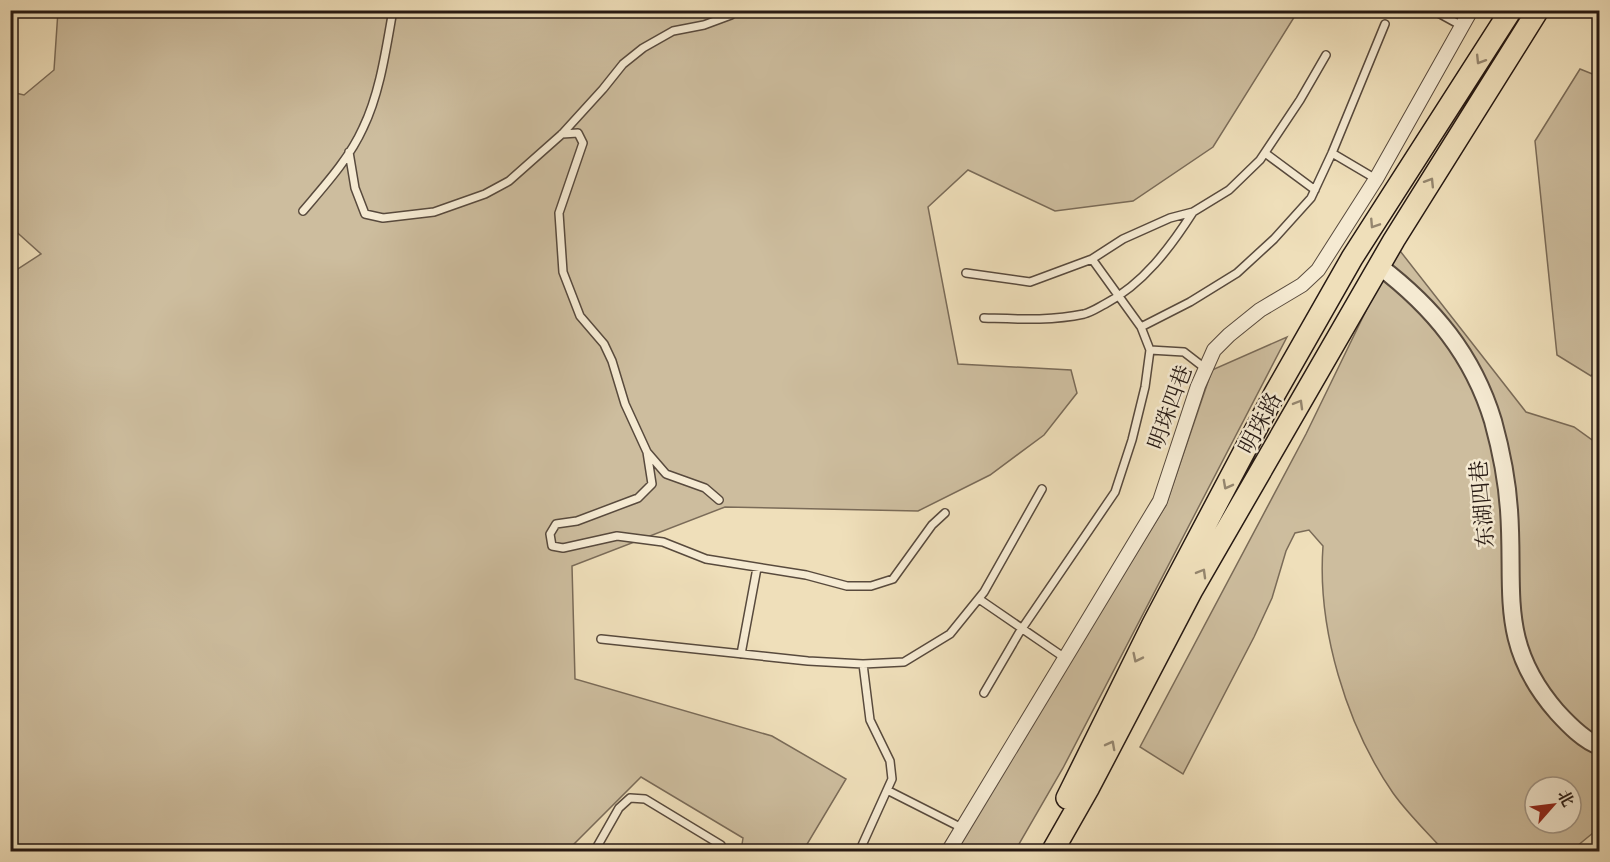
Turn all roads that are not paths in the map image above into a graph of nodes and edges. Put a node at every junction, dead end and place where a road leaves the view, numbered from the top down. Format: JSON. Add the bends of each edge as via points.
{"nodes":[{"id":1,"x":393,"y":10,"type":"edge"},
{"id":2,"x":736,"y":10,"type":"edge"},
{"id":3,"x":1433,"y":10,"type":"edge"},
{"id":4,"x":1471,"y":10,"type":"edge"},
{"id":5,"x":1511,"y":10,"type":"edge"},
{"id":6,"x":1534,"y":16,"type":"edge"},
{"id":7,"x":1385,"y":24,"type":"dead end"},
{"id":8,"x":1462,"y":26,"type":"junction"},
{"id":9,"x":1326,"y":55,"type":"dead end"},
{"id":10,"x":562,"y":134,"type":"junction"},
{"id":11,"x":349,"y":152,"type":"junction"},
{"id":12,"x":1265,"y":153,"type":"junction"},
{"id":13,"x":1332,"y":153,"type":"junction"},
{"id":14,"x":1376,"y":179,"type":"junction"},
{"id":15,"x":1315,"y":190,"type":"junction"},
{"id":16,"x":303,"y":210,"type":"dead end"},
{"id":17,"x":1193,"y":212,"type":"junction"},
{"id":18,"x":1092,"y":259,"type":"junction"},
{"id":19,"x":1379,"y":266,"type":"junction"},
{"id":20,"x":966,"y":273,"type":"dead end"},
{"id":21,"x":1119,"y":296,"type":"junction"},
{"id":22,"x":984,"y":318,"type":"dead end"},
{"id":23,"x":1141,"y":327,"type":"junction"},
{"id":24,"x":1150,"y":350,"type":"junction"},
{"id":25,"x":1206,"y":369,"type":"junction"},
{"id":26,"x":647,"y":452,"type":"junction"},
{"id":27,"x":1042,"y":489,"type":"dead end"},
{"id":28,"x":719,"y":500,"type":"dead end"},
{"id":29,"x":945,"y":513,"type":"dead end"},
{"id":30,"x":757,"y":568,"type":"junction"},
{"id":31,"x":979,"y":599,"type":"junction"},
{"id":32,"x":1022,"y":628,"type":"junction"},
{"id":33,"x":601,"y":639,"type":"dead end"},
{"id":34,"x":741,"y":654,"type":"junction"},
{"id":35,"x":1065,"y":658,"type":"junction"},
{"id":36,"x":863,"y":664,"type":"junction"},
{"id":37,"x":984,"y":693,"type":"dead end"},
{"id":38,"x":1599,"y":746,"type":"edge"},
{"id":39,"x":887,"y":790,"type":"junction"},
{"id":40,"x":962,"y":828,"type":"junction"},
{"id":41,"x":594,"y":852,"type":"edge"},
{"id":42,"x":724,"y":852,"type":"edge"},
{"id":43,"x":859,"y":852,"type":"edge"},
{"id":44,"x":948,"y":852,"type":"edge"},
{"id":45,"x":1036,"y":852,"type":"edge"},
{"id":46,"x":1052,"y":852,"type":"edge"}],
"edges":[{"from":1,"to":11,"type":"lane","via":[[383,66],[364,127]]},
{"from":2,"to":10,"type":"lane","via":[[704,25],[673,32],[643,48],[622,64]]},
{"from":3,"to":8,"type":"lane"},
{"from":4,"to":8,"type":"street","name":"明珠四巷"},
{"from":5,"to":45,"type":"main road","name":"明珠路","one_way":true,"via":[[1352,258],[1274,395]]},
{"from":19,"to":6,"type":"main road","name":"明珠路","one_way":true},
{"from":7,"to":13,"type":"lane"},
{"from":8,"to":14,"type":"street","name":"明珠四巷"},
{"from":9,"to":12,"type":"lane"},
{"from":10,"to":11,"type":"lane","via":[[509,181],[484,194],[434,212],[383,218],[365,214],[355,188]]},
{"from":10,"to":26,"type":"lane","via":[[578,133],[583,143],[560,213],[563,272],[580,316],[604,344],[612,361],[625,404]]},
{"from":11,"to":16,"type":"lane"},
{"from":12,"to":15,"type":"lane"},
{"from":12,"to":17,"type":"lane","via":[[1229,190]]},
{"from":13,"to":14,"type":"lane"},
{"from":13,"to":15,"type":"lane"},
{"from":14,"to":25,"type":"street","name":"明珠四巷","via":[[1318,270],[1229,335],[1214,350]]},
{"from":15,"to":23,"type":"lane","via":[[1274,239],[1237,273]]},
{"from":17,"to":18,"type":"lane","via":[[1123,239]]},
{"from":17,"to":21,"type":"lane","via":[[1144,276]]},
{"from":18,"to":20,"type":"lane","via":[[1030,282]]},
{"from":18,"to":21,"type":"lane"},
{"from":19,"to":38,"type":"street","name":"东湖四巷","via":[[1410,290],[1441,324],[1479,384],[1493,422],[1506,482],[1510,592],[1515,635],[1524,664],[1549,703],[1578,732]]},
{"from":46,"to":19,"type":"main road","name":"明珠路","one_way":true,"via":[[1192,590]]},
{"from":21,"to":22,"type":"lane","via":[[1087,313],[1058,318]]},
{"from":21,"to":23,"type":"lane"},
{"from":23,"to":24,"type":"lane"},
{"from":24,"to":25,"type":"lane","via":[[1185,352]]},
{"from":24,"to":32,"type":"lane","via":[[1132,440],[1115,492]]},
{"from":25,"to":35,"type":"street","name":"明珠四巷","via":[[1160,501]]},
{"from":26,"to":28,"type":"lane","via":[[666,474],[705,488]]},
{"from":26,"to":30,"type":"lane","via":[[652,484],[638,498],[556,525],[550,534],[552,546],[563,548],[616,536],[663,543],[706,559]]},
{"from":27,"to":31,"type":"lane"},
{"from":29,"to":30,"type":"lane","via":[[893,579],[871,586],[847,586]]},
{"from":30,"to":34,"type":"lane"},
{"from":31,"to":32,"type":"lane"},
{"from":31,"to":36,"type":"lane","via":[[950,634],[925,651],[904,662]]},
{"from":32,"to":35,"type":"lane"},
{"from":32,"to":37,"type":"lane"},
{"from":33,"to":34,"type":"lane"},
{"from":34,"to":36,"type":"lane"},
{"from":35,"to":40,"type":"street","name":"明珠四巷"},
{"from":36,"to":39,"type":"lane","via":[[870,720],[890,761],[892,779]]},
{"from":39,"to":40,"type":"lane"},
{"from":39,"to":43,"type":"lane"},
{"from":40,"to":44,"type":"street","name":"明珠四巷"},
{"from":41,"to":42,"type":"lane","via":[[619,808],[630,798],[645,799],[721,845]]}]}
